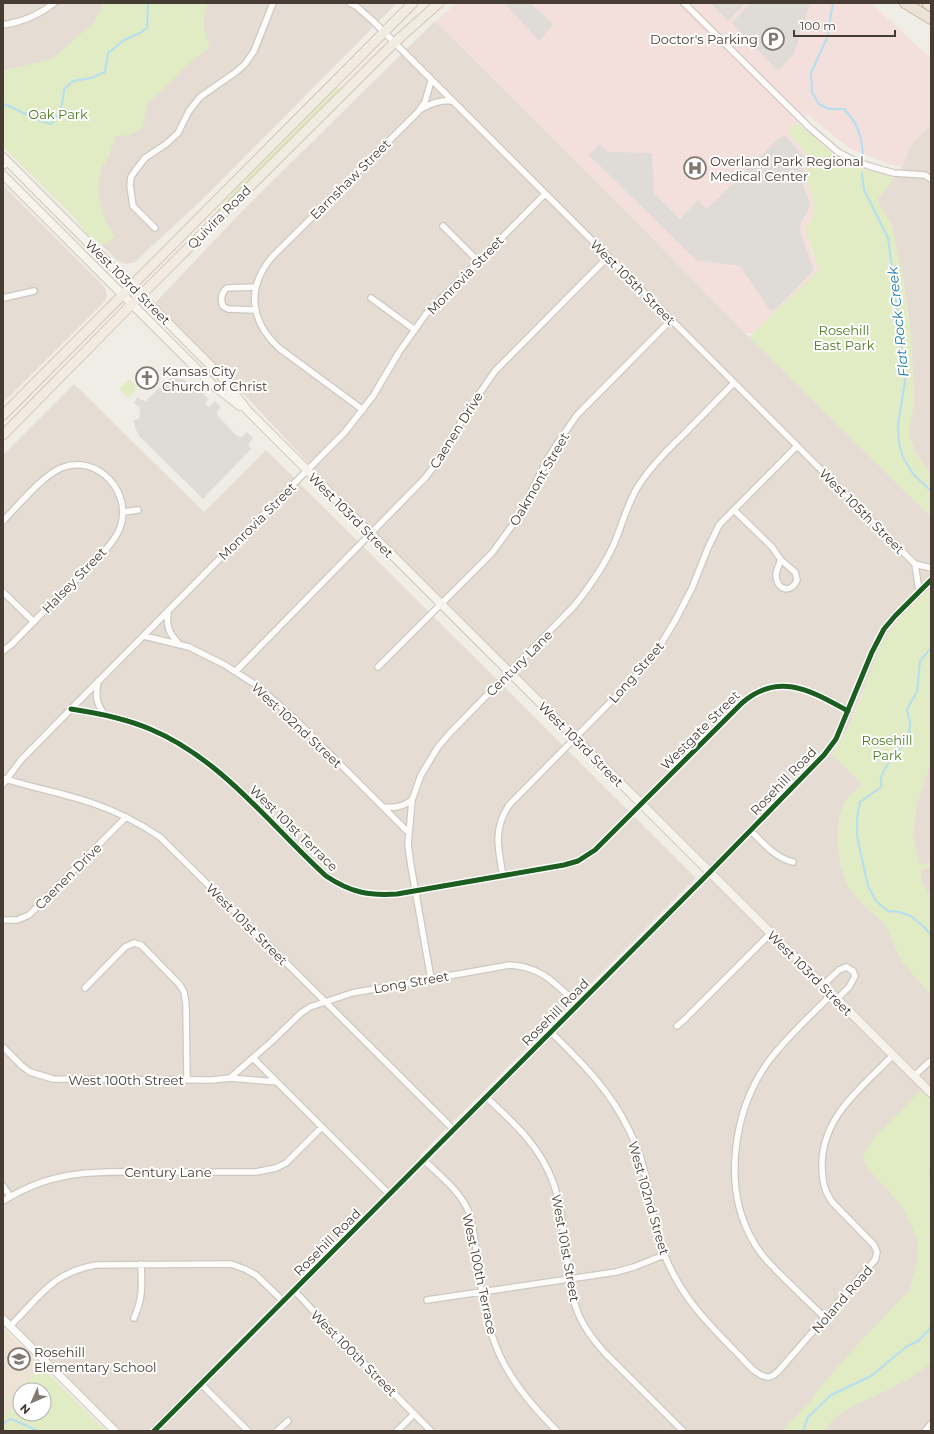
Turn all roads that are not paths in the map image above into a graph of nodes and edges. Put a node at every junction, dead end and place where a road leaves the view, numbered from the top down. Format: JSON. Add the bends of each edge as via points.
{"nodes":[{"id":1,"x":54,"y":3,"type":"edge"},
{"id":2,"x":272,"y":3,"type":"edge"},
{"id":3,"x":350,"y":3,"type":"edge"},
{"id":4,"x":413,"y":3,"type":"edge"},
{"id":5,"x":439,"y":3,"type":"edge"},
{"id":6,"x":684,"y":3,"type":"edge"},
{"id":7,"x":905,"y":3,"type":"edge"},
{"id":8,"x":927,"y":3,"type":"edge"},
{"id":9,"x":931,"y":6,"type":"edge"},
{"id":10,"x":931,"y":19,"type":"edge"},
{"id":11,"x":3,"y":25,"type":"edge"},
{"id":12,"x":384,"y":32,"type":"junction"},
{"id":13,"x":394,"y":43,"type":"junction"},
{"id":14,"x":431,"y":80,"type":"junction"},
{"id":15,"x":452,"y":101,"type":"junction"},
{"id":16,"x":418,"y":112,"type":"junction"},
{"id":17,"x":4,"y":162,"type":"edge"},
{"id":18,"x":3,"y":175,"type":"edge"},
{"id":19,"x":931,"y":180,"type":"edge"},
{"id":20,"x":545,"y":194,"type":"junction"},
{"id":21,"x":443,"y":226,"type":"dead end"},
{"id":22,"x":155,"y":228,"type":"dead end"},
{"id":23,"x":608,"y":257,"type":"junction"},
{"id":24,"x":478,"y":262,"type":"junction"},
{"id":25,"x":131,"y":285,"type":"junction"},
{"id":26,"x":256,"y":287,"type":"junction"},
{"id":27,"x":34,"y":291,"type":"dead end"},
{"id":28,"x":122,"y":294,"type":"junction"},
{"id":29,"x":141,"y":295,"type":"junction"},
{"id":30,"x":3,"y":298,"type":"edge"},
{"id":31,"x":371,"y":298,"type":"dead end"},
{"id":32,"x":132,"y":304,"type":"junction"},
{"id":33,"x":255,"y":310,"type":"junction"},
{"id":34,"x":671,"y":320,"type":"junction"},
{"id":35,"x":415,"y":330,"type":"junction"},
{"id":36,"x":734,"y":383,"type":"junction"},
{"id":37,"x":363,"y":410,"type":"junction"},
{"id":38,"x":248,"y":411,"type":"junction"},
{"id":39,"x":3,"y":415,"type":"edge"},
{"id":40,"x":3,"y":435,"type":"edge"},
{"id":41,"x":797,"y":446,"type":"junction"},
{"id":42,"x":307,"y":471,"type":"junction"},
{"id":43,"x":138,"y":510,"type":"dead end"},
{"id":44,"x":734,"y":510,"type":"junction"},
{"id":45,"x":124,"y":512,"type":"junction"},
{"id":46,"x":3,"y":521,"type":"edge"},
{"id":47,"x":370,"y":534,"type":"junction"},
{"id":48,"x":781,"y":560,"type":"junction"},
{"id":49,"x":915,"y":564,"type":"junction"},
{"id":50,"x":931,"y":568,"type":"edge"},
{"id":51,"x":931,"y":580,"type":"edge"},
{"id":52,"x":920,"y":591,"type":"junction"},
{"id":53,"x":3,"y":592,"type":"edge"},
{"id":54,"x":441,"y":604,"type":"junction"},
{"id":55,"x":168,"y":612,"type":"junction"},
{"id":56,"x":34,"y":622,"type":"junction"},
{"id":57,"x":144,"y":636,"type":"junction"},
{"id":58,"x":179,"y":644,"type":"junction"},
{"id":59,"x":3,"y":651,"type":"edge"},
{"id":60,"x":378,"y":666,"type":"dead end"},
{"id":61,"x":236,"y":671,"type":"junction"},
{"id":62,"x":509,"y":673,"type":"junction"},
{"id":63,"x":98,"y":682,"type":"junction"},
{"id":64,"x":71,"y":709,"type":"junction"},
{"id":65,"x":848,"y":711,"type":"junction"},
{"id":66,"x":104,"y":714,"type":"junction"},
{"id":67,"x":574,"y":738,"type":"junction"},
{"id":68,"x":4,"y":780,"type":"edge"},
{"id":69,"x":412,"y":800,"type":"junction"},
{"id":70,"x":641,"y":804,"type":"junction"},
{"id":71,"x":383,"y":807,"type":"junction"},
{"id":72,"x":126,"y":817,"type":"junction"},
{"id":73,"x":750,"y":830,"type":"junction"},
{"id":74,"x":409,"y":834,"type":"junction"},
{"id":75,"x":793,"y":862,"type":"dead end"},
{"id":76,"x":710,"y":872,"type":"junction"},
{"id":77,"x":503,"y":876,"type":"junction"},
{"id":78,"x":415,"y":891,"type":"junction"},
{"id":79,"x":3,"y":920,"type":"edge"},
{"id":80,"x":771,"y":933,"type":"junction"},
{"id":81,"x":430,"y":979,"type":"junction"},
{"id":82,"x":823,"y":985,"type":"junction"},
{"id":83,"x":85,"y":988,"type":"dead end"},
{"id":84,"x":830,"y":992,"type":"junction"},
{"id":85,"x":837,"y":999,"type":"junction"},
{"id":86,"x":325,"y":1001,"type":"junction"},
{"id":87,"x":578,"y":1005,"type":"junction"},
{"id":88,"x":677,"y":1026,"type":"dead end"},
{"id":89,"x":551,"y":1032,"type":"junction"},
{"id":90,"x":3,"y":1047,"type":"edge"},
{"id":91,"x":892,"y":1055,"type":"junction"},
{"id":92,"x":253,"y":1058,"type":"junction"},
{"id":93,"x":929,"y":1062,"type":"dead end"},
{"id":94,"x":914,"y":1076,"type":"junction"},
{"id":95,"x":230,"y":1078,"type":"junction"},
{"id":96,"x":187,"y":1080,"type":"junction"},
{"id":97,"x":277,"y":1082,"type":"junction"},
{"id":98,"x":931,"y":1093,"type":"edge"},
{"id":99,"x":486,"y":1097,"type":"junction"},
{"id":100,"x":322,"y":1127,"type":"junction"},
{"id":101,"x":454,"y":1130,"type":"junction"},
{"id":102,"x":424,"y":1160,"type":"junction"},
{"id":103,"x":3,"y":1186,"type":"edge"},
{"id":104,"x":390,"y":1194,"type":"junction"},
{"id":105,"x":10,"y":1196,"type":"junction"},
{"id":106,"x":3,"y":1200,"type":"edge"},
{"id":107,"x":664,"y":1255,"type":"junction"},
{"id":108,"x":141,"y":1264,"type":"junction"},
{"id":109,"x":569,"y":1279,"type":"junction"},
{"id":110,"x":294,"y":1290,"type":"junction"},
{"id":111,"x":481,"y":1291,"type":"junction"},
{"id":112,"x":426,"y":1300,"type":"dead end"},
{"id":113,"x":283,"y":1301,"type":"junction"},
{"id":114,"x":134,"y":1318,"type":"dead end"},
{"id":115,"x":825,"y":1318,"type":"junction"},
{"id":116,"x":3,"y":1319,"type":"edge"},
{"id":117,"x":10,"y":1326,"type":"junction"},
{"id":118,"x":768,"y":1377,"type":"joint"},
{"id":119,"x":201,"y":1384,"type":"junction"},
{"id":120,"x":414,"y":1414,"type":"junction"},
{"id":121,"x":288,"y":1421,"type":"dead end"},
{"id":122,"x":931,"y":1424,"type":"edge"},
{"id":123,"x":115,"y":1431,"type":"edge"},
{"id":124,"x":154,"y":1431,"type":"edge"},
{"id":125,"x":248,"y":1431,"type":"edge"},
{"id":126,"x":277,"y":1431,"type":"edge"},
{"id":127,"x":397,"y":1431,"type":"edge"},
{"id":128,"x":431,"y":1431,"type":"edge"},
{"id":129,"x":557,"y":1431,"type":"edge"},
{"id":130,"x":683,"y":1431,"type":"edge"},
{"id":131,"x":924,"y":1431,"type":"edge"}],
"edges":[{"from":1,"to":11,"type":"street","via":[[35,15]]},
{"from":2,"to":22,"type":"street","via":[[254,51],[245,64],[200,97],[189,111],[178,133],[145,158],[134,171],[130,185],[133,206]]},
{"from":3,"to":12,"type":"street","name":"West 105th Street"},
{"from":4,"to":12,"type":"main road","name":"Quivira Road"},
{"from":5,"to":13,"type":"main road","name":"Quivira Road"},
{"from":6,"to":19,"type":"street","via":[[809,127],[838,152],[868,166],[925,175]]},
{"from":7,"to":10,"type":"highway"},
{"from":8,"to":9,"type":"highway"},
{"from":12,"to":13,"type":"street","name":"West 105th Street"},
{"from":12,"to":25,"type":"main road","name":"Quivira Road"},
{"from":13,"to":14,"type":"street","name":"West 105th Street"},
{"from":13,"to":29,"type":"main road","name":"Quivira Road"},
{"from":14,"to":15,"type":"street","name":"West 105th Street"},
{"from":14,"to":16,"type":"street","name":"Earnshaw Street","via":[[425,102]]},
{"from":15,"to":16,"type":"street","name":"Earnshaw Street","via":[[436,102]]},
{"from":15,"to":20,"type":"street","name":"West 105th Street"},
{"from":16,"to":26,"type":"street","name":"Earnshaw Street","via":[[267,263]]},
{"from":17,"to":25,"type":"main road","name":"West 103rd Street"},
{"from":18,"to":28,"type":"main road","name":"West 103rd Street"},
{"from":20,"to":23,"type":"street","name":"West 105th Street"},
{"from":20,"to":24,"type":"street","name":"Monrovia Street"},
{"from":21,"to":24,"type":"street"},
{"from":23,"to":34,"type":"street","name":"West 105th Street"},
{"from":23,"to":47,"type":"street","name":"Caenen Drive","via":[[496,371],[468,410],[439,460],[412,492]]},
{"from":24,"to":35,"type":"street","name":"Monrovia Street","via":[[426,314]]},
{"from":25,"to":28,"type":"main road","name":"Quivira Road"},
{"from":25,"to":29,"type":"main road","name":"West 103rd Street"},
{"from":26,"to":33,"type":"street","name":"Earnshaw Street"},
{"from":26,"to":33,"type":"street","via":[[227,288],[221,299],[223,306],[228,309]]},
{"from":27,"to":30,"type":"street"},
{"from":28,"to":32,"type":"main road","name":"West 103rd Street"},
{"from":28,"to":39,"type":"main road","name":"Quivira Road"},
{"from":29,"to":32,"type":"main road","name":"Quivira Road"},
{"from":29,"to":38,"type":"main road","name":"West 103rd Street","via":[[221,376]]},
{"from":31,"to":35,"type":"street"},
{"from":32,"to":38,"type":"main road","name":"West 103rd Street","via":[[213,384]]},
{"from":32,"to":40,"type":"main road","name":"Quivira Road"},
{"from":33,"to":37,"type":"street","via":[[269,339]]},
{"from":34,"to":36,"type":"street","name":"West 105th Street"},
{"from":34,"to":54,"type":"street","name":"Oakmont Street","via":[[577,415],[547,460],[523,510],[506,536]]},
{"from":35,"to":37,"type":"street","name":"Monrovia Street"},
{"from":36,"to":41,"type":"street","name":"West 105th Street"},
{"from":36,"to":62,"type":"street","name":"Century Lane","via":[[647,473],[627,508],[614,544],[591,586]]},
{"from":37,"to":42,"type":"street","name":"Monrovia Street"},
{"from":38,"to":42,"type":"main road","name":"West 103rd Street"},
{"from":41,"to":44,"type":"street","name":"Long Street"},
{"from":41,"to":49,"type":"street","name":"West 105th Street"},
{"from":42,"to":47,"type":"main road","name":"West 103rd Street"},
{"from":42,"to":55,"type":"street","name":"Monrovia Street"},
{"from":43,"to":45,"type":"street"},
{"from":44,"to":48,"type":"street","via":[[772,547]]},
{"from":44,"to":67,"type":"street","name":"Long Street","via":[[716,531],[692,588],[661,644],[632,679]]},
{"from":45,"to":46,"type":"street","via":[[117,488],[106,476],[93,468],[75,465],[61,468],[47,477]]},
{"from":45,"to":56,"type":"street","name":"Halsey Street","via":[[119,530],[110,544]]},
{"from":47,"to":54,"type":"main road","name":"West 103rd Street"},
{"from":47,"to":61,"type":"street","name":"Caenen Drive"},
{"from":48,"to":48,"type":"street","via":[[791,567],[797,576],[795,584],[788,589],[780,586],[776,576]]},
{"from":49,"to":50,"type":"street","name":"West 105th Street"},
{"from":49,"to":52,"type":"street","name":"West 105th Street"},
{"from":51,"to":52,"type":"street","name":"Rosehill Road"},
{"from":52,"to":65,"type":"street","name":"Rosehill Road","via":[[884,629]]},
{"from":53,"to":56,"type":"street"},
{"from":54,"to":60,"type":"street","name":"Oakmont Street"},
{"from":54,"to":62,"type":"main road","name":"West 103rd Street"},
{"from":55,"to":57,"type":"street","name":"Monrovia Street"},
{"from":55,"to":58,"type":"street","via":[[166,623],[171,636]]},
{"from":56,"to":59,"type":"street","name":"Halsey Street"},
{"from":57,"to":58,"type":"street","name":"West 102nd Street"},
{"from":57,"to":63,"type":"street","name":"Monrovia Street"},
{"from":58,"to":61,"type":"street","name":"West 102nd Street","via":[[189,646]]},
{"from":61,"to":71,"type":"street","name":"West 102nd Street","via":[[274,700]]},
{"from":62,"to":67,"type":"main road","name":"West 103rd Street"},
{"from":62,"to":69,"type":"street","name":"Century Lane","via":[[438,747],[422,775]]},
{"from":63,"to":64,"type":"street","name":"Monrovia Street"},
{"from":63,"to":66,"type":"street","via":[[97,704]]},
{"from":64,"to":66,"type":"street","name":"West 101st Terrace"},
{"from":64,"to":68,"type":"street","name":"Monrovia Street"},
{"from":65,"to":70,"type":"street","name":"Westgate Street","via":[[810,691],[793,686],[783,685],[761,690],[742,703]]},
{"from":65,"to":73,"type":"street","name":"Rosehill Road","via":[[836,739],[824,755]]},
{"from":66,"to":78,"type":"street","name":"West 101st Terrace","via":[[151,729],[190,750],[211,765],[316,867],[336,883],[372,895]]},
{"from":67,"to":70,"type":"main road","name":"West 103rd Street"},
{"from":67,"to":77,"type":"street","name":"Long Street","via":[[506,810],[498,834]]},
{"from":68,"to":72,"type":"street","name":"West 101st Street","via":[[92,803]]},
{"from":69,"to":71,"type":"street","via":[[404,806]]},
{"from":69,"to":74,"type":"street","name":"Century Lane"},
{"from":70,"to":76,"type":"main road","name":"West 103rd Street"},
{"from":70,"to":77,"type":"street","name":"West 101st Terrace","via":[[595,850],[578,861]]},
{"from":71,"to":74,"type":"street","name":"West 102nd Street"},
{"from":72,"to":79,"type":"street","name":"Caenen Drive","via":[[29,915],[17,920]]},
{"from":72,"to":86,"type":"street","name":"West 101st Street","via":[[141,824],[172,849]]},
{"from":73,"to":75,"type":"street","via":[[768,848]]},
{"from":73,"to":76,"type":"street","name":"Rosehill Road"},
{"from":74,"to":78,"type":"street","name":"Century Lane","via":[[408,845]]},
{"from":76,"to":80,"type":"main road","name":"West 103rd Street"},
{"from":76,"to":87,"type":"street","name":"Rosehill Road"},
{"from":77,"to":78,"type":"street","name":"West 101st Terrace"},
{"from":78,"to":81,"type":"street","name":"Century Lane"},
{"from":80,"to":82,"type":"main road","name":"West 103rd Street"},
{"from":80,"to":88,"type":"street"},
{"from":81,"to":86,"type":"street","name":"Long Street","via":[[352,993]]},
{"from":81,"to":87,"type":"street","name":"Long Street","via":[[501,966],[522,966],[548,977]]},
{"from":82,"to":84,"type":"main road","name":"West 103rd Street"},
{"from":82,"to":85,"type":"street","via":[[839,970],[846,967],[852,971],[854,980]]},
{"from":83,"to":96,"type":"street","via":[[125,947],[134,943],[142,945],[184,992]]},
{"from":84,"to":85,"type":"main road","name":"West 103rd Street"},
{"from":84,"to":115,"type":"street","via":[[826,1000],[779,1048],[757,1081],[741,1122],[735,1173],[742,1215],[753,1242],[771,1265]]},
{"from":85,"to":91,"type":"main road","name":"West 103rd Street"},
{"from":86,"to":92,"type":"street","name":"Long Street","via":[[301,1013]]},
{"from":86,"to":101,"type":"street","name":"West 101st Street"},
{"from":87,"to":89,"type":"street","name":"Rosehill Road"},
{"from":89,"to":99,"type":"street","name":"Rosehill Road"},
{"from":89,"to":107,"type":"street","name":"West 102nd Street","via":[[604,1088],[629,1130],[644,1168]]},
{"from":90,"to":96,"type":"street","name":"West 100th Street","via":[[30,1072],[53,1080]]},
{"from":91,"to":94,"type":"main road","name":"West 103rd Street"},
{"from":91,"to":115,"type":"street","name":"Noland Road","via":[[844,1106],[825,1142],[822,1171],[827,1196],[877,1252],[871,1266]]},
{"from":92,"to":95,"type":"street"},
{"from":92,"to":97,"type":"street"},
{"from":93,"to":94,"type":"street"},
{"from":94,"to":98,"type":"main road","name":"West 103rd Street"},
{"from":95,"to":96,"type":"street","name":"West 100th Street"},
{"from":95,"to":97,"type":"street","name":"West 100th Street"},
{"from":97,"to":100,"type":"street"},
{"from":99,"to":101,"type":"street","name":"Rosehill Road"},
{"from":99,"to":109,"type":"street","name":"West 101st Street","via":[[524,1134],[544,1162],[556,1193]]},
{"from":100,"to":104,"type":"street"},
{"from":100,"to":105,"type":"street","name":"Century Lane","via":[[291,1159],[276,1168],[256,1172],[78,1173],[29,1186]]},
{"from":101,"to":102,"type":"street","name":"Rosehill Road"},
{"from":102,"to":104,"type":"street","name":"Rosehill Road"},
{"from":102,"to":111,"type":"street","name":"West 100th Terrace","via":[[458,1194],[468,1211]]},
{"from":103,"to":105,"type":"street"},
{"from":104,"to":110,"type":"street","name":"Rosehill Road"},
{"from":105,"to":106,"type":"street","name":"Century Lane"},
{"from":107,"to":109,"type":"street","via":[[616,1272]]},
{"from":107,"to":118,"type":"street","name":"West 102nd Street","via":[[686,1297],[698,1313],[745,1361],[760,1374]]},
{"from":108,"to":113,"type":"street","via":[[231,1264],[256,1275]]},
{"from":108,"to":114,"type":"street","via":[[141,1296]]},
{"from":108,"to":117,"type":"street","via":[[96,1265],[68,1273],[48,1287]]},
{"from":109,"to":111,"type":"street"},
{"from":109,"to":130,"type":"street","name":"West 101st Street","via":[[578,1313],[594,1341]]},
{"from":110,"to":113,"type":"street","name":"Rosehill Road"},
{"from":110,"to":120,"type":"street","name":"West 100th Street"},
{"from":111,"to":112,"type":"street"},
{"from":111,"to":129,"type":"street","name":"West 100th Terrace","via":[[490,1331],[504,1365],[528,1401]]},
{"from":113,"to":119,"type":"street","name":"Rosehill Road"},
{"from":115,"to":118,"type":"street","name":"Noland Road","via":[[782,1367]]},
{"from":116,"to":117,"type":"street"},
{"from":117,"to":123,"type":"street"},
{"from":119,"to":124,"type":"street","name":"Rosehill Road"},
{"from":119,"to":125,"type":"street"},
{"from":120,"to":127,"type":"street"},
{"from":120,"to":128,"type":"street","name":"West 100th Street"},
{"from":121,"to":126,"type":"street"},
{"from":122,"to":131,"type":"street"}]}
